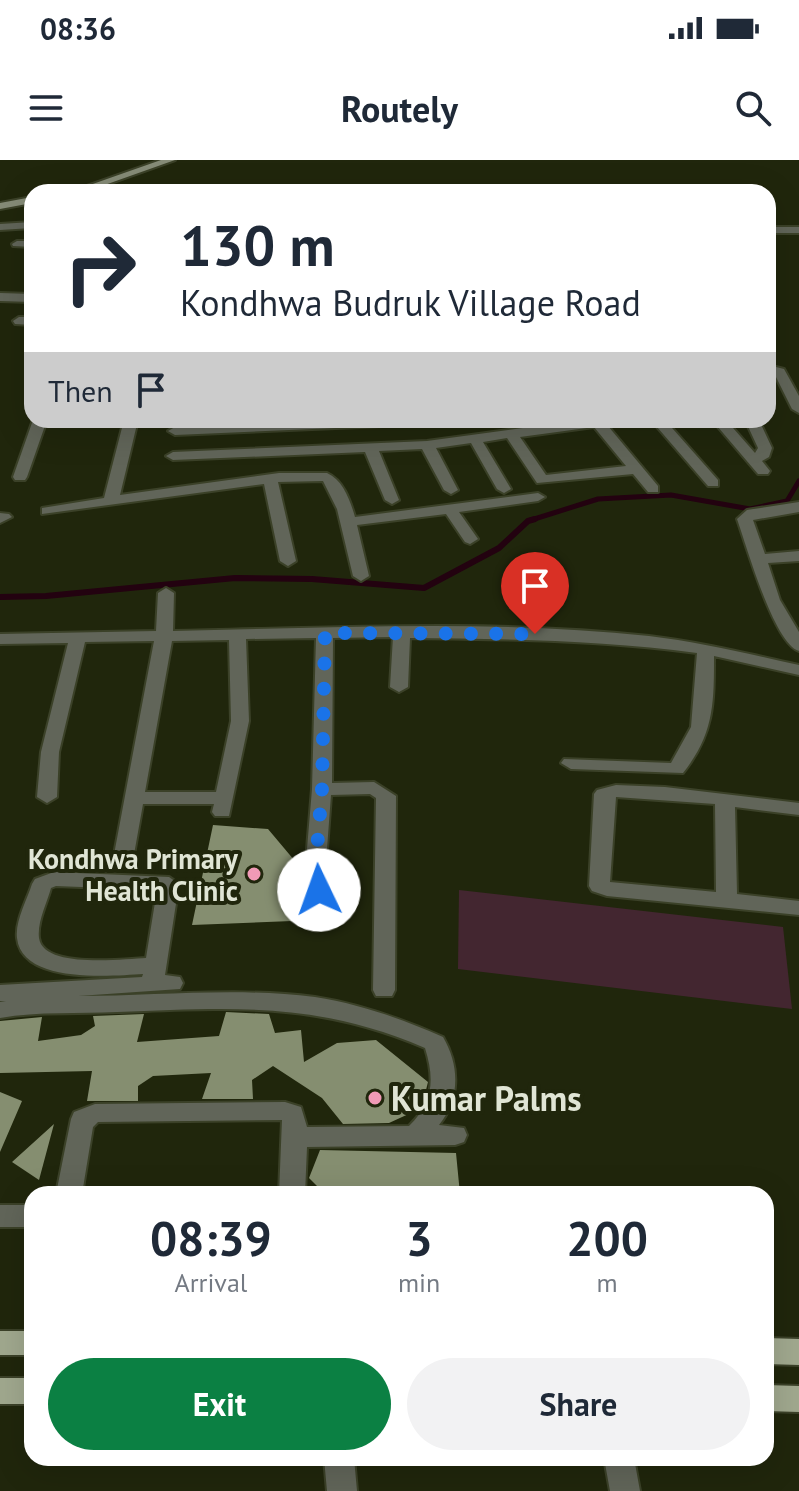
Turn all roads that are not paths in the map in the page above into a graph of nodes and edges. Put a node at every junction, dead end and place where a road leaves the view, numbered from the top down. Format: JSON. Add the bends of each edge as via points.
{"nodes":[{"id":1,"x":131,"y":160,"type":"edge"},
{"id":2,"x":170,"y":160,"type":"edge"},
{"id":3,"x":131,"y":175,"type":"junction"},
{"id":4,"x":111,"y":184,"type":"edge"},
{"id":5,"x":24,"y":202,"type":"edge"},
{"id":6,"x":0,"y":206,"type":"edge"},
{"id":7,"x":24,"y":226,"type":"edge"},
{"id":8,"x":0,"y":227,"type":"edge"},
{"id":9,"x":776,"y":230,"type":"edge"},
{"id":10,"x":799,"y":230,"type":"edge"},
{"id":11,"x":17,"y":244,"type":"dead end"},
{"id":12,"x":24,"y":244,"type":"edge"},
{"id":13,"x":0,"y":297,"type":"edge"},
{"id":14,"x":24,"y":298,"type":"edge"},
{"id":15,"x":776,"y":369,"type":"edge"},
{"id":16,"x":799,"y":409,"type":"edge"},
{"id":17,"x":37,"y":428,"type":"edge"},
{"id":18,"x":129,"y":428,"type":"edge"},
{"id":19,"x":175,"y":428,"type":"edge"},
{"id":20,"x":554,"y":428,"type":"edge"},
{"id":21,"x":603,"y":428,"type":"edge"},
{"id":22,"x":665,"y":428,"type":"edge"},
{"id":23,"x":726,"y":428,"type":"edge"},
{"id":24,"x":756,"y":428,"type":"edge"},
{"id":25,"x":512,"y":435,"type":"junction"},
{"id":26,"x":475,"y":439,"type":"junction"},
{"id":27,"x":427,"y":445,"type":"junction"},
{"id":28,"x":371,"y":448,"type":"junction"},
{"id":29,"x":637,"y":469,"type":"junction"},
{"id":30,"x":171,"y":474,"type":"junction"},
{"id":31,"x":20,"y":477,"type":"dead end"},
{"id":32,"x":270,"y":478,"type":"junction"},
{"id":33,"x":713,"y":483,"type":"dead end"},
{"id":34,"x":504,"y":489,"type":"dead end"},
{"id":35,"x":653,"y":489,"type":"dead end"},
{"id":36,"x":451,"y":490,"type":"dead end"},
{"id":37,"x":538,"y":497,"type":"dead end"},
{"id":38,"x":392,"y":500,"type":"dead end"},
{"id":39,"x":111,"y":501,"type":"junction"},
{"id":40,"x":799,"y":507,"type":"edge"},
{"id":41,"x":450,"y":509,"type":"junction"},
{"id":42,"x":47,"y":511,"type":"dead end"},
{"id":43,"x":348,"y":522,"type":"junction"},
{"id":44,"x":470,"y":539,"type":"dead end"},
{"id":45,"x":799,"y":556,"type":"edge"},
{"id":46,"x":760,"y":559,"type":"junction"},
{"id":47,"x":288,"y":561,"type":"dead end"},
{"id":48,"x":361,"y":576,"type":"dead end"},
{"id":49,"x":166,"y":593,"type":"dead end"},
{"id":50,"x":402,"y":632,"type":"junction"},
{"id":51,"x":325,"y":633,"type":"junction"},
{"id":52,"x":237,"y":635,"type":"junction"},
{"id":53,"x":164,"y":636,"type":"junction"},
{"id":54,"x":78,"y":638,"type":"junction"},
{"id":55,"x":0,"y":639,"type":"edge"},
{"id":56,"x":799,"y":646,"type":"edge"},
{"id":57,"x":706,"y":649,"type":"junction"},
{"id":58,"x":799,"y":670,"type":"edge"},
{"id":59,"x":399,"y":687,"type":"dead end"},
{"id":60,"x":571,"y":763,"type":"dead end"},
{"id":61,"x":322,"y":789,"type":"junction"},
{"id":62,"x":47,"y":797,"type":"dead end"},
{"id":63,"x":134,"y":798,"type":"junction"},
{"id":64,"x":725,"y":800,"type":"junction"},
{"id":65,"x":799,"y":809,"type":"edge"},
{"id":66,"x":123,"y":860,"type":"dead end"},
{"id":67,"x":319,"y":890,"type":"dead end"},
{"id":68,"x":727,"y":900,"type":"junction"},
{"id":69,"x":799,"y":908,"type":"edge"},
{"id":70,"x":159,"y":978,"type":"junction"},
{"id":71,"x":384,"y":990,"type":"dead end"},
{"id":72,"x":0,"y":993,"type":"edge"},
{"id":73,"x":0,"y":1010,"type":"edge"},
{"id":74,"x":416,"y":1135,"type":"junction"},
{"id":75,"x":455,"y":1135,"type":"dead end"},
{"id":76,"x":296,"y":1137,"type":"junction"},
{"id":77,"x":70,"y":1186,"type":"edge"},
{"id":78,"x":293,"y":1186,"type":"edge"},
{"id":79,"x":0,"y":1216,"type":"edge"},
{"id":80,"x":24,"y":1216,"type":"edge"},
{"id":81,"x":0,"y":1343,"type":"edge"},
{"id":82,"x":24,"y":1343,"type":"edge"},
{"id":83,"x":774,"y":1351,"type":"edge"},
{"id":84,"x":799,"y":1352,"type":"edge"},
{"id":85,"x":0,"y":1391,"type":"edge"},
{"id":86,"x":24,"y":1391,"type":"edge"},
{"id":87,"x":774,"y":1398,"type":"edge"},
{"id":88,"x":799,"y":1399,"type":"edge"},
{"id":89,"x":340,"y":1466,"type":"edge"},
{"id":90,"x":620,"y":1466,"type":"edge"},
{"id":91,"x":342,"y":1491,"type":"edge"},
{"id":92,"x":625,"y":1491,"type":"edge"}],
"edges":[{"from":1,"to":3,"type":"street"},
{"from":2,"to":3,"type":"street"},
{"from":3,"to":4,"type":"street"},
{"from":5,"to":6,"type":"street"},
{"from":7,"to":8,"type":"street"},
{"from":9,"to":10,"type":"street"},
{"from":11,"to":12,"type":"street"},
{"from":13,"to":14,"type":"street"},
{"from":15,"to":16,"type":"street"},
{"from":17,"to":31,"type":"street"},
{"from":18,"to":39,"type":"street"},
{"from":19,"to":30,"type":"street"},
{"from":20,"to":25,"type":"street"},
{"from":21,"to":29,"type":"street"},
{"from":22,"to":33,"type":"street"},
{"from":23,"to":24,"type":"street","via":[[758,465],[765,448]]},
{"from":25,"to":26,"type":"street"},
{"from":25,"to":29,"type":"street","via":[[542,480]]},
{"from":26,"to":27,"type":"street"},
{"from":26,"to":34,"type":"street"},
{"from":27,"to":28,"type":"street"},
{"from":27,"to":36,"type":"street"},
{"from":28,"to":30,"type":"street"},
{"from":28,"to":38,"type":"street"},
{"from":29,"to":35,"type":"street"},
{"from":30,"to":32,"type":"street"},
{"from":30,"to":39,"type":"street"},
{"from":32,"to":43,"type":"street","via":[[327,477],[335,483]]},
{"from":32,"to":47,"type":"street"},
{"from":37,"to":41,"type":"street"},
{"from":39,"to":42,"type":"street"},
{"from":40,"to":46,"type":"street","via":[[752,513],[745,519]]},
{"from":41,"to":43,"type":"street"},
{"from":41,"to":44,"type":"street"},
{"from":43,"to":48,"type":"street"},
{"from":45,"to":46,"type":"street"},
{"from":46,"to":56,"type":"street","via":[[772,600]]},
{"from":49,"to":53,"type":"street"},
{"from":50,"to":51,"type":"street"},
{"from":50,"to":57,"type":"street","via":[[602,636]]},
{"from":50,"to":59,"type":"street"},
{"from":51,"to":52,"type":"street"},
{"from":51,"to":61,"type":"street"},
{"from":52,"to":53,"type":"street"},
{"from":52,"to":63,"type":"street","via":[[240,721],[223,805]]},
{"from":53,"to":54,"type":"street"},
{"from":53,"to":63,"type":"street"},
{"from":54,"to":55,"type":"street"},
{"from":54,"to":62,"type":"street","via":[[50,752]]},
{"from":57,"to":58,"type":"street"},
{"from":57,"to":60,"type":"street","via":[[702,726],[690,754],[676,769]]},
{"from":61,"to":67,"type":"street"},
{"from":61,"to":71,"type":"street","via":[[374,788],[386,796]]},
{"from":63,"to":66,"type":"street"},
{"from":64,"to":65,"type":"street"},
{"from":64,"to":68,"type":"street"},
{"from":64,"to":68,"type":"street","via":[[609,790],[604,794],[598,879],[607,889]]},
{"from":68,"to":69,"type":"street"},
{"from":70,"to":70,"type":"street","via":[[169,884],[54,879],[42,884],[28,939],[42,959]]},
{"from":70,"to":72,"type":"street"},
{"from":73,"to":74,"type":"street","via":[[249,999],[351,1010],[435,1043],[444,1091],[435,1117]]},
{"from":74,"to":75,"type":"street"},
{"from":74,"to":76,"type":"street"},
{"from":76,"to":77,"type":"street","via":[[292,1114],[285,1111],[95,1113],[83,1119]]},
{"from":76,"to":78,"type":"street"},
{"from":79,"to":80,"type":"street"},
{"from":81,"to":82,"type":"main road"},
{"from":83,"to":84,"type":"main road"},
{"from":85,"to":86,"type":"main road"},
{"from":87,"to":88,"type":"main road"},
{"from":89,"to":91,"type":"street"},
{"from":90,"to":92,"type":"street"}]}
